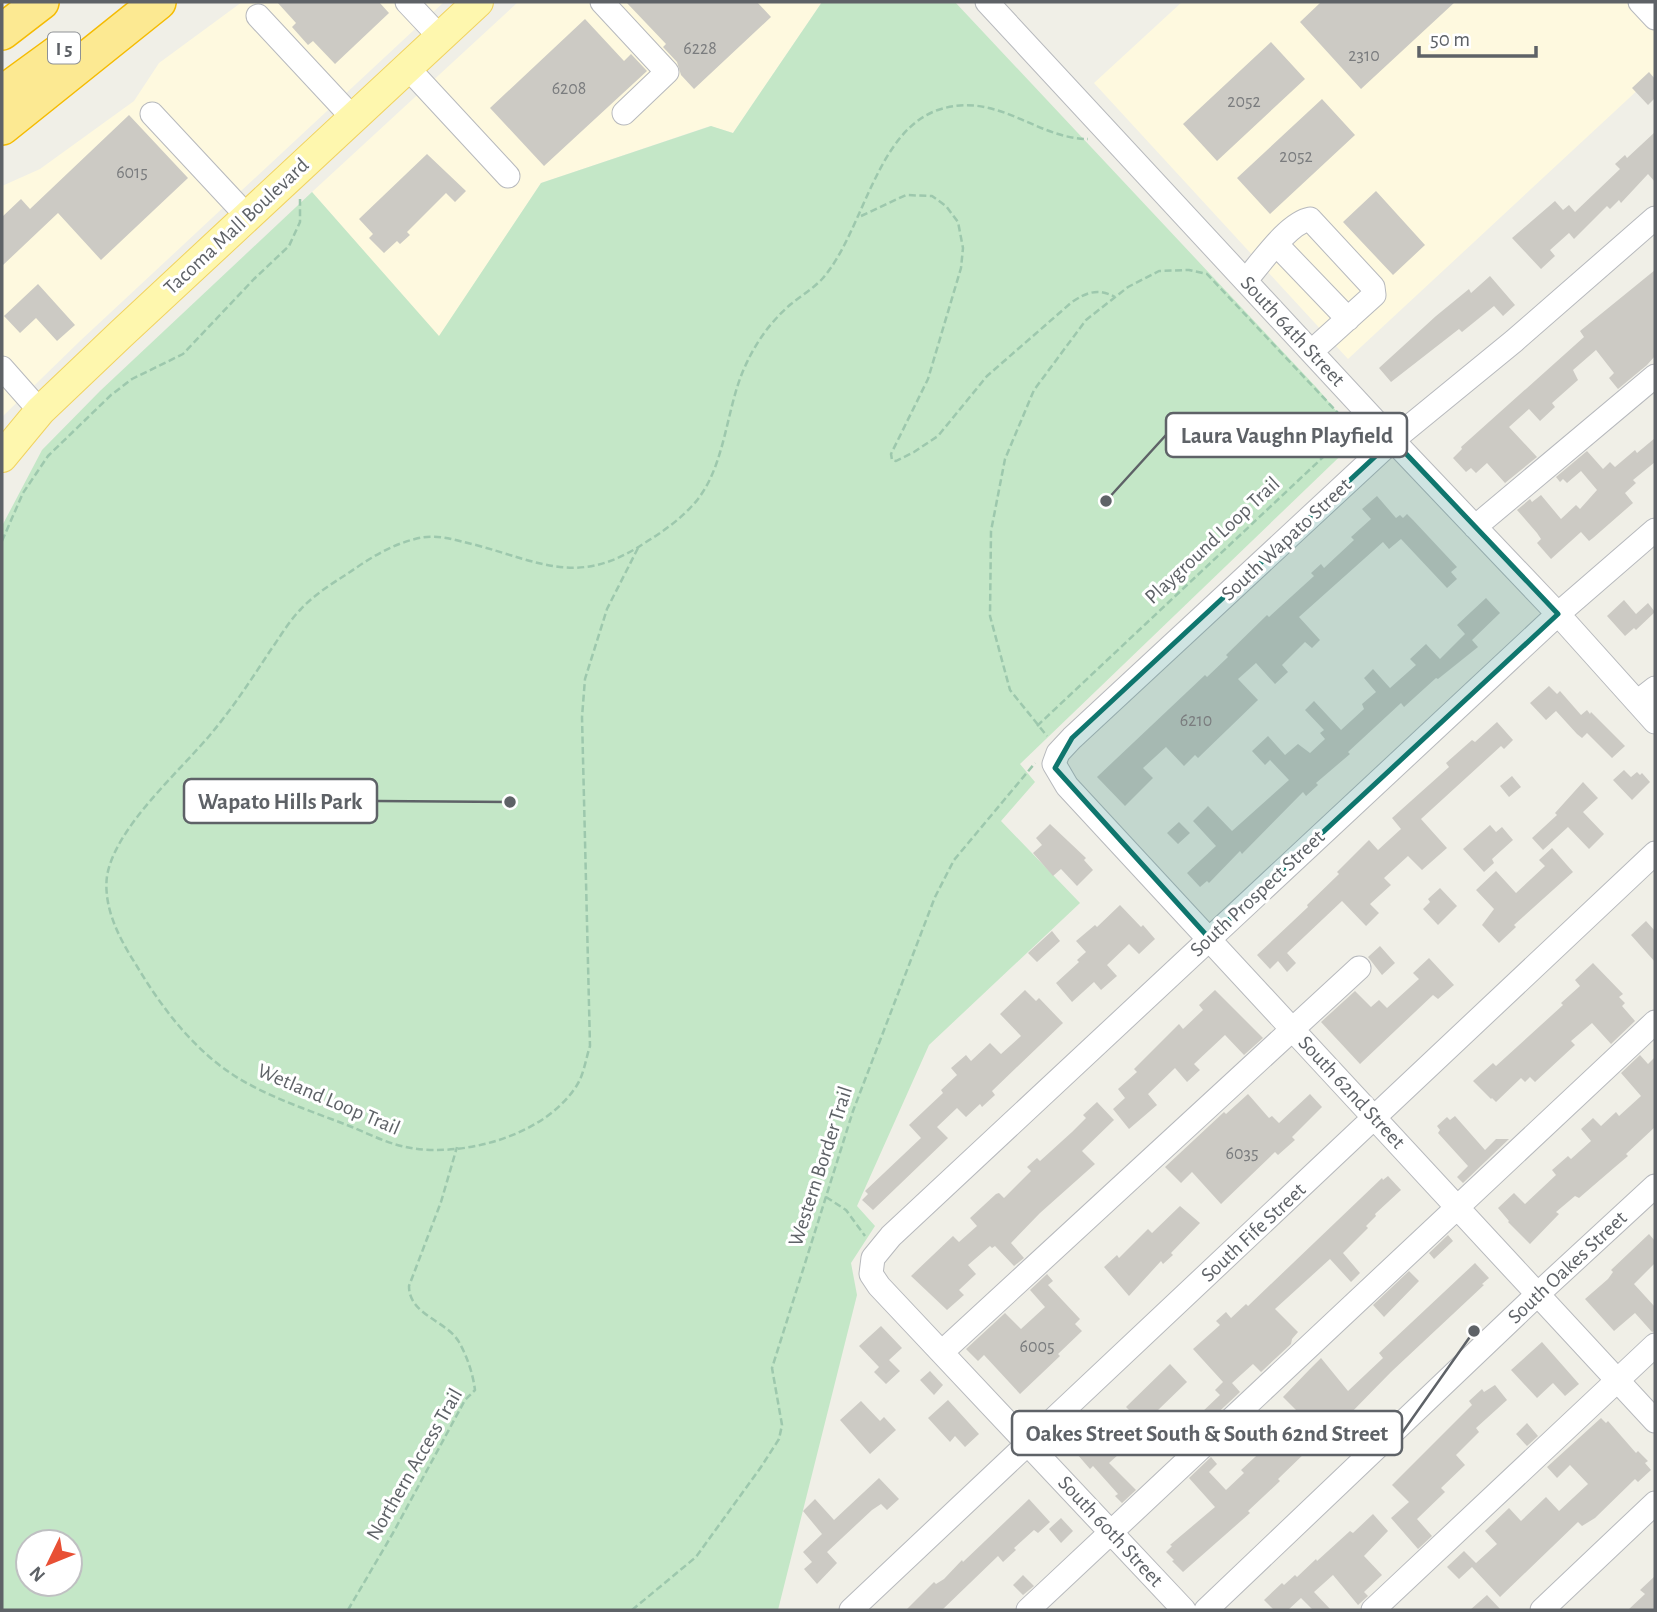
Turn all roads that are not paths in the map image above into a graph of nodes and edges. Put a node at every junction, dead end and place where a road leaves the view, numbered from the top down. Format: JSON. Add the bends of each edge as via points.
{"nodes":[{"id":1,"x":41,"y":2,"type":"edge"},
{"id":2,"x":127,"y":2,"type":"edge"},
{"id":3,"x":158,"y":2,"type":"edge"},
{"id":4,"x":407,"y":2,"type":"edge"},
{"id":5,"x":478,"y":2,"type":"edge"},
{"id":6,"x":602,"y":2,"type":"edge"},
{"id":7,"x":987,"y":2,"type":"edge"},
{"id":8,"x":1640,"y":2,"type":"edge"},
{"id":9,"x":258,"y":16,"type":"dead end"},
{"id":10,"x":1655,"y":18,"type":"edge"},
{"id":11,"x":2,"y":32,"type":"edge"},
{"id":12,"x":440,"y":37,"type":"junction"},
{"id":13,"x":407,"y":67,"type":"junction"},
{"id":14,"x":2,"y":94,"type":"edge"},
{"id":15,"x":624,"y":113,"type":"dead end"},
{"id":16,"x":152,"y":114,"type":"dead end"},
{"id":17,"x":353,"y":117,"type":"junction"},
{"id":18,"x":2,"y":127,"type":"edge"},
{"id":19,"x":508,"y":176,"type":"dead end"},
{"id":20,"x":247,"y":216,"type":"junction"},
{"id":21,"x":1655,"y":218,"type":"edge"},
{"id":22,"x":1277,"y":245,"type":"junction"},
{"id":23,"x":1246,"y":280,"type":"junction"},
{"id":24,"x":1348,"y":319,"type":"junction"},
{"id":25,"x":1312,"y":351,"type":"junction"},
{"id":26,"x":2,"y":368,"type":"edge"},
{"id":27,"x":1655,"y":376,"type":"edge"},
{"id":28,"x":40,"y":411,"type":"junction"},
{"id":29,"x":1393,"y":440,"type":"junction"},
{"id":30,"x":2,"y":457,"type":"edge"},
{"id":31,"x":1475,"y":527,"type":"junction"},
{"id":32,"x":1655,"y":530,"type":"edge"},
{"id":33,"x":1558,"y":614,"type":"junction"},
{"id":34,"x":1655,"y":688,"type":"edge"},
{"id":35,"x":1637,"y":702,"type":"junction"},
{"id":36,"x":1655,"y":722,"type":"edge"},
{"id":37,"x":1048,"y":752,"type":"joint"},
{"id":38,"x":1655,"y":853,"type":"edge"},
{"id":39,"x":1209,"y":937,"type":"junction"},
{"id":40,"x":1359,"y":968,"type":"dead end"},
{"id":41,"x":1655,"y":1022,"type":"edge"},
{"id":42,"x":1293,"y":1028,"type":"junction"},
{"id":43,"x":1376,"y":1116,"type":"junction"},
{"id":44,"x":1655,"y":1186,"type":"edge"},
{"id":45,"x":1458,"y":1206,"type":"junction"},
{"id":46,"x":873,"y":1261,"type":"joint"},
{"id":47,"x":1539,"y":1293,"type":"junction"},
{"id":48,"x":1655,"y":1345,"type":"edge"},
{"id":49,"x":942,"y":1352,"type":"junction"},
{"id":50,"x":1617,"y":1381,"type":"junction"},
{"id":51,"x":1655,"y":1421,"type":"edge"},
{"id":52,"x":1029,"y":1443,"type":"junction"},
{"id":53,"x":1655,"y":1503,"type":"edge"},
{"id":54,"x":1112,"y":1532,"type":"junction"},
{"id":55,"x":851,"y":1610,"type":"edge"},
{"id":56,"x":1028,"y":1610,"type":"edge"},
{"id":57,"x":1184,"y":1610,"type":"edge"},
{"id":58,"x":1206,"y":1610,"type":"edge"},
{"id":59,"x":1373,"y":1610,"type":"edge"},
{"id":60,"x":1542,"y":1610,"type":"edge"}],
"edges":[{"from":1,"to":11,"type":"highway","number":"I 5"},
{"from":2,"to":14,"type":"highway","number":"I 5"},
{"from":3,"to":18,"type":"highway"},
{"from":4,"to":12,"type":"street"},
{"from":5,"to":12,"type":"main road","name":"Tacoma Mall Boulevard"},
{"from":6,"to":15,"type":"street","via":[[667,72]]},
{"from":7,"to":23,"type":"street","name":"South 64th Street"},
{"from":8,"to":10,"type":"street"},
{"from":9,"to":17,"type":"street"},
{"from":12,"to":13,"type":"main road","name":"Tacoma Mall Boulevard"},
{"from":13,"to":17,"type":"main road","name":"Tacoma Mall Boulevard"},
{"from":13,"to":19,"type":"street"},
{"from":16,"to":20,"type":"street"},
{"from":17,"to":20,"type":"main road","name":"Tacoma Mall Boulevard"},
{"from":20,"to":28,"type":"main road","name":"Tacoma Mall Boulevard"},
{"from":21,"to":29,"type":"street","name":"South Wapato Street"},
{"from":22,"to":23,"type":"street"},
{"from":22,"to":24,"type":"street"},
{"from":22,"to":24,"type":"street","via":[[1300,221],[1310,219],[1373,288],[1374,295]]},
{"from":23,"to":25,"type":"street","name":"South 64th Street"},
{"from":24,"to":25,"type":"street"},
{"from":25,"to":29,"type":"street","name":"South 64th Street"},
{"from":26,"to":28,"type":"street"},
{"from":27,"to":31,"type":"street"},
{"from":28,"to":30,"type":"main road","name":"Tacoma Mall Boulevard"},
{"from":29,"to":31,"type":"street","name":"South 64th Street"},
{"from":29,"to":37,"type":"street","name":"South Wapato Street","via":[[1072,738]]},
{"from":31,"to":33,"type":"street","name":"South 64th Street"},
{"from":32,"to":33,"type":"street","name":"South Prospect Street"},
{"from":33,"to":35,"type":"street","name":"South 64th Street"},
{"from":33,"to":39,"type":"street","name":"South Prospect Street"},
{"from":34,"to":35,"type":"street"},
{"from":35,"to":36,"type":"street","name":"South 64th Street"},
{"from":37,"to":39,"type":"street","name":"South 62nd Street","via":[[1067,786]]},
{"from":38,"to":43,"type":"street","name":"South Fife Street"},
{"from":39,"to":42,"type":"street","name":"South 62nd Street"},
{"from":39,"to":46,"type":"street","name":"South Prospect Street","via":[[891,1236]]},
{"from":40,"to":42,"type":"street"},
{"from":41,"to":45,"type":"street"},
{"from":42,"to":43,"type":"street","name":"South 62nd Street"},
{"from":42,"to":49,"type":"street"},
{"from":43,"to":45,"type":"street","name":"South 62nd Street"},
{"from":43,"to":52,"type":"street","name":"South Fife Street"},
{"from":44,"to":47,"type":"street","name":"South Oakes Street"},
{"from":45,"to":47,"type":"street","name":"South 62nd Street"},
{"from":45,"to":54,"type":"street"},
{"from":46,"to":49,"type":"street","name":"South 60th Street","via":[[874,1280]]},
{"from":47,"to":50,"type":"street","name":"South 62nd Street"},
{"from":47,"to":58,"type":"street","name":"South Oakes Street"},
{"from":48,"to":50,"type":"street"},
{"from":49,"to":52,"type":"street","name":"South 60th Street"},
{"from":50,"to":51,"type":"street","name":"South 62nd Street"},
{"from":50,"to":59,"type":"street"},
{"from":52,"to":54,"type":"street","name":"South 60th Street"},
{"from":52,"to":55,"type":"street","name":"South Fife Street"},
{"from":53,"to":60,"type":"street"},
{"from":54,"to":56,"type":"street"},
{"from":54,"to":57,"type":"street","name":"South 60th Street"}]}
